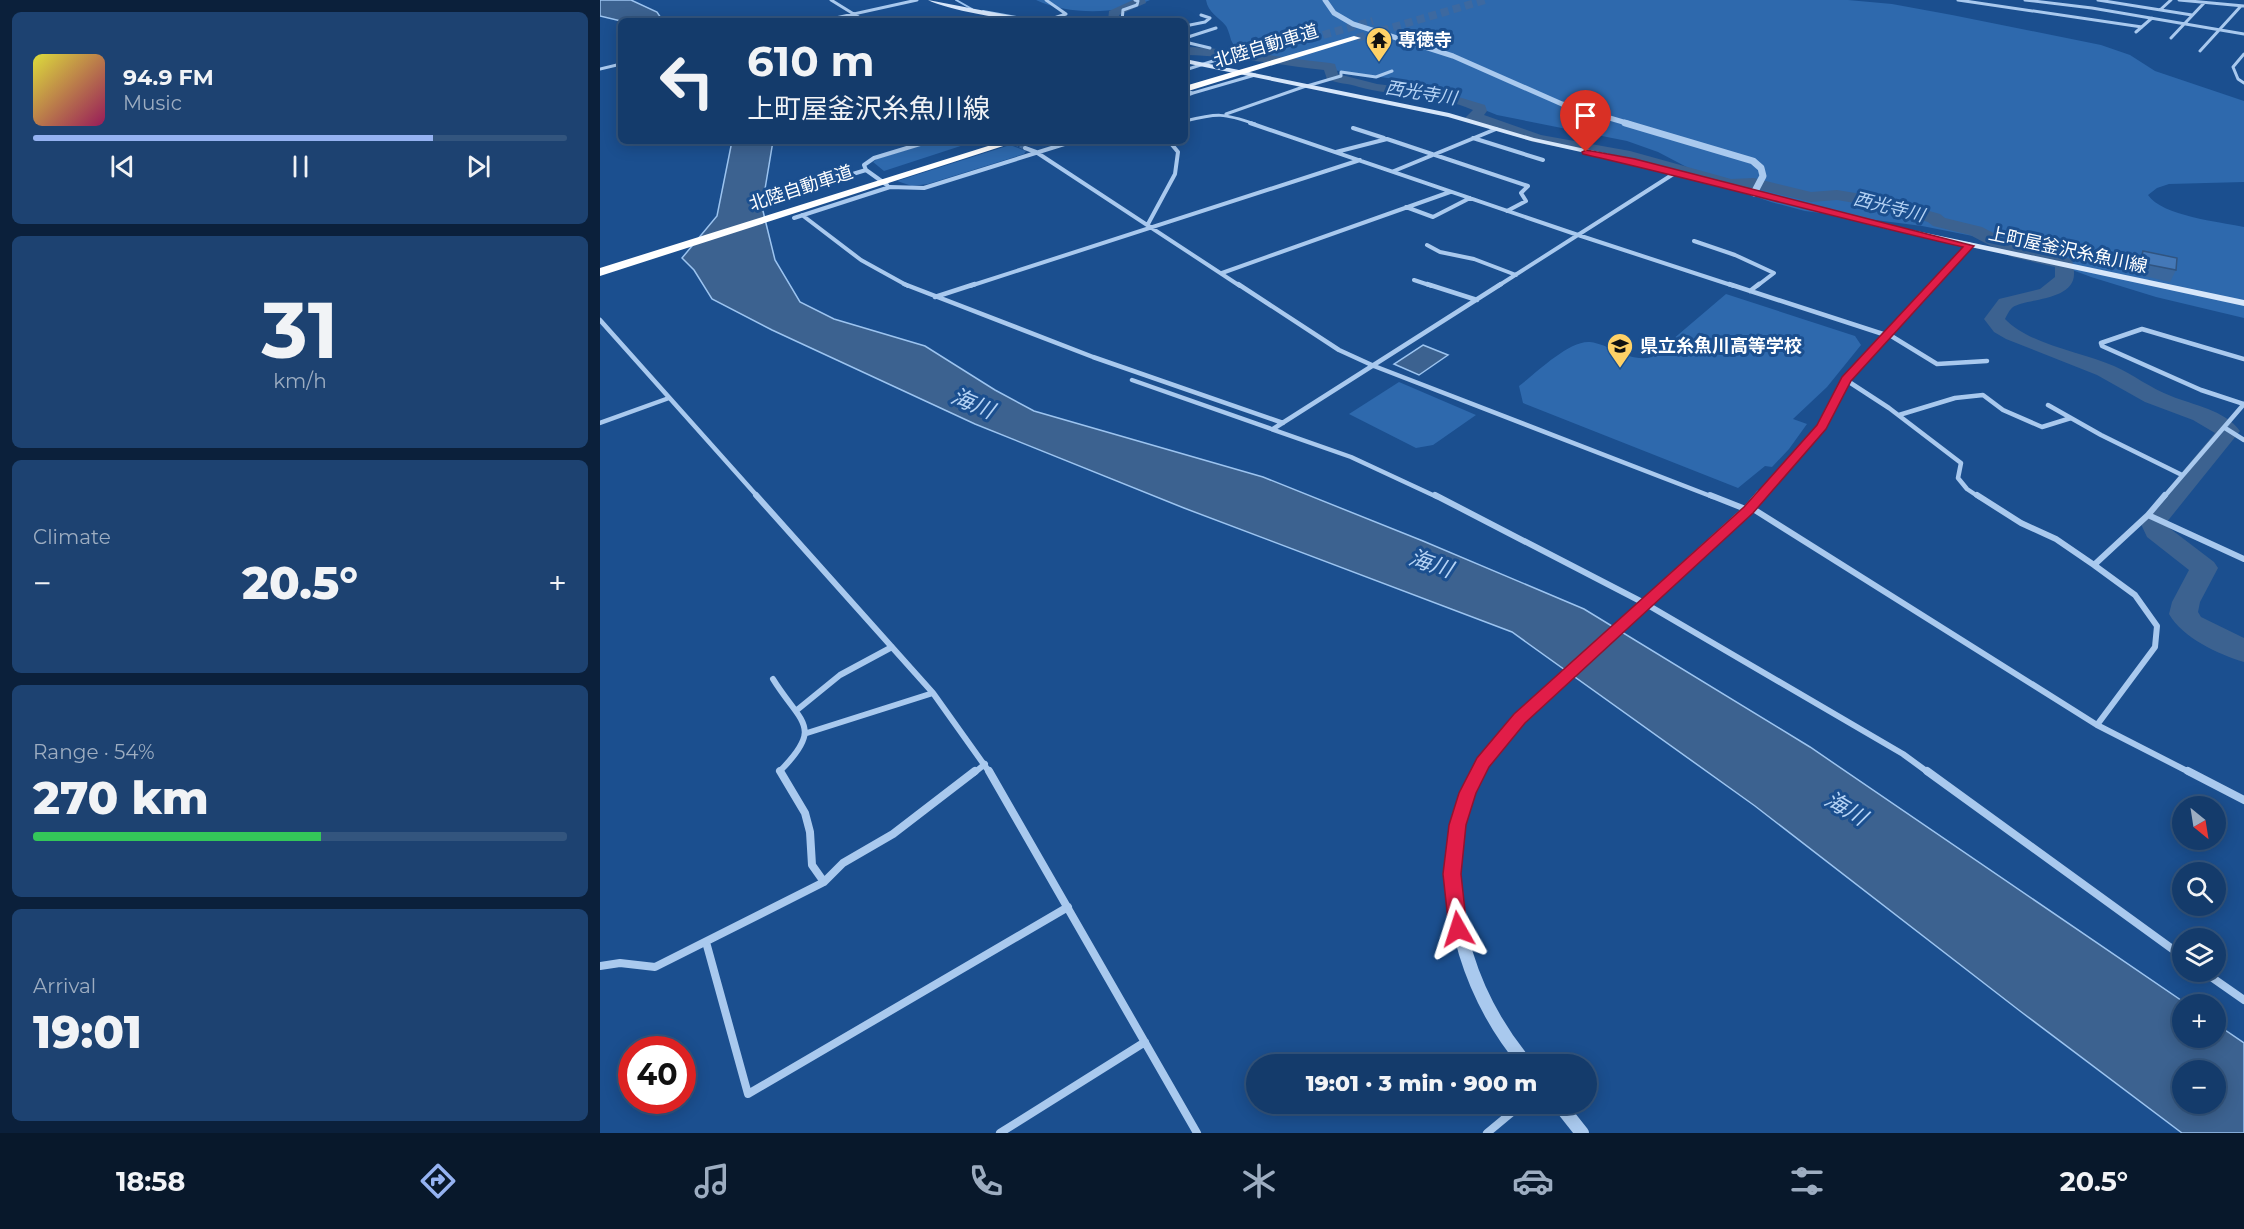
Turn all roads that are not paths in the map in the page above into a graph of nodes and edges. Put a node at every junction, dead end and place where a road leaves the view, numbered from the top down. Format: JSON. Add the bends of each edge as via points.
{"nodes":[{"id":1,"x":831,"y":0,"type":"edge"},
{"id":2,"x":916,"y":0,"type":"edge"},
{"id":3,"x":930,"y":0,"type":"edge"},
{"id":4,"x":1046,"y":0,"type":"edge"},
{"id":5,"x":1135,"y":0,"type":"edge"},
{"id":6,"x":1325,"y":0,"type":"edge"},
{"id":7,"x":1958,"y":0,"type":"edge"},
{"id":8,"x":2004,"y":0,"type":"edge"},
{"id":9,"x":2025,"y":0,"type":"edge"},
{"id":10,"x":2100,"y":0,"type":"edge"},
{"id":11,"x":2140,"y":0,"type":"edge"},
{"id":12,"x":2171,"y":0,"type":"edge"},
{"id":13,"x":2179,"y":0,"type":"edge"},
{"id":14,"x":2205,"y":3,"type":"junction"},
{"id":15,"x":1995,"y":6,"type":"junction"},
{"id":16,"x":2133,"y":6,"type":"junction"},
{"id":17,"x":2243,"y":6,"type":"edge"},
{"id":18,"x":2092,"y":8,"type":"junction"},
{"id":19,"x":2160,"y":10,"type":"junction"},
{"id":20,"x":854,"y":14,"type":"junction"},
{"id":21,"x":1201,"y":15,"type":"dead end"},
{"id":22,"x":2192,"y":15,"type":"junction"},
{"id":23,"x":2081,"y":17,"type":"junction"},
{"id":24,"x":836,"y":18,"type":"edge"},
{"id":25,"x":860,"y":18,"type":"edge"},
{"id":26,"x":1017,"y":18,"type":"edge"},
{"id":27,"x":1054,"y":18,"type":"edge"},
{"id":28,"x":1122,"y":18,"type":"edge"},
{"id":29,"x":2152,"y":18,"type":"junction"},
{"id":30,"x":2114,"y":22,"type":"junction"},
{"id":31,"x":2074,"y":23,"type":"dead end"},
{"id":32,"x":2185,"y":24,"type":"junction"},
{"id":33,"x":1188,"y":25,"type":"edge"},
{"id":34,"x":2106,"y":27,"type":"dead end"},
{"id":35,"x":2142,"y":27,"type":"junction"},
{"id":36,"x":1216,"y":28,"type":"dead end"},
{"id":37,"x":2220,"y":30,"type":"junction"},
{"id":38,"x":2136,"y":32,"type":"dead end"},
{"id":39,"x":2244,"y":34,"type":"edge"},
{"id":40,"x":1357,"y":38,"type":"tunnel mouth"},
{"id":41,"x":1188,"y":39,"type":"edge"},
{"id":42,"x":2171,"y":39,"type":"dead end"},
{"id":43,"x":1188,"y":41,"type":"edge"},
{"id":44,"x":1210,"y":48,"type":"dead end"},
{"id":45,"x":2200,"y":51,"type":"dead end"},
{"id":46,"x":2244,"y":54,"type":"edge"},
{"id":47,"x":1237,"y":58,"type":"joint"},
{"id":48,"x":1188,"y":62,"type":"edge"},
{"id":49,"x":618,"y":65,"type":"edge"},
{"id":50,"x":1203,"y":65,"type":"junction"},
{"id":51,"x":600,"y":69,"type":"edge"},
{"id":52,"x":1188,"y":69,"type":"edge"},
{"id":53,"x":1392,"y":71,"type":"dead end"},
{"id":54,"x":1255,"y":75,"type":"junction"},
{"id":55,"x":1188,"y":78,"type":"edge"},
{"id":56,"x":2244,"y":83,"type":"edge"},
{"id":57,"x":1306,"y":86,"type":"junction"},
{"id":58,"x":1188,"y":91,"type":"edge"},
{"id":59,"x":1225,"y":114,"type":"junction"},
{"id":60,"x":1188,"y":120,"type":"edge"},
{"id":61,"x":1353,"y":128,"type":"dead end"},
{"id":62,"x":1496,"y":129,"type":"junction"},
{"id":63,"x":1473,"y":138,"type":"junction"},
{"id":64,"x":1387,"y":139,"type":"junction"},
{"id":65,"x":920,"y":144,"type":"edge"},
{"id":66,"x":980,"y":144,"type":"edge"},
{"id":67,"x":1003,"y":144,"type":"edge"},
{"id":68,"x":1064,"y":144,"type":"edge"},
{"id":69,"x":1171,"y":144,"type":"edge"},
{"id":70,"x":1025,"y":148,"type":"tunnel mouth"},
{"id":71,"x":1036,"y":152,"type":"junction"},
{"id":72,"x":1336,"y":152,"type":"junction"},
{"id":73,"x":1434,"y":155,"type":"junction"},
{"id":74,"x":1360,"y":160,"type":"junction"},
{"id":75,"x":1543,"y":160,"type":"dead end"},
{"id":76,"x":866,"y":170,"type":"junction"},
{"id":77,"x":1394,"y":171,"type":"junction"},
{"id":78,"x":901,"y":172,"type":"junction"},
{"id":79,"x":1675,"y":173,"type":"junction"},
{"id":80,"x":890,"y":187,"type":"junction"},
{"id":81,"x":1451,"y":191,"type":"junction"},
{"id":82,"x":1754,"y":193,"type":"junction"},
{"id":83,"x":783,"y":195,"type":"dead end"},
{"id":84,"x":1471,"y":198,"type":"junction"},
{"id":85,"x":1406,"y":207,"type":"junction"},
{"id":86,"x":1507,"y":211,"type":"junction"},
{"id":87,"x":802,"y":215,"type":"junction"},
{"id":88,"x":794,"y":218,"type":"dead end"},
{"id":89,"x":1150,"y":226,"type":"junction"},
{"id":90,"x":1578,"y":235,"type":"junction"},
{"id":91,"x":1694,"y":241,"type":"dead end"},
{"id":92,"x":1427,"y":245,"type":"dead end"},
{"id":93,"x":1970,"y":246,"type":"junction"},
{"id":94,"x":600,"y":264,"type":"edge"},
{"id":95,"x":600,"y":272,"type":"edge"},
{"id":96,"x":1222,"y":273,"type":"junction"},
{"id":97,"x":1516,"y":275,"type":"junction"},
{"id":98,"x":1414,"y":280,"type":"dead end"},
{"id":99,"x":1750,"y":291,"type":"junction"},
{"id":100,"x":935,"y":297,"type":"junction"},
{"id":101,"x":1477,"y":300,"type":"junction"},
{"id":102,"x":2244,"y":303,"type":"edge"},
{"id":103,"x":600,"y":320,"type":"edge"},
{"id":104,"x":1887,"y":334,"type":"junction"},
{"id":105,"x":2244,"y":359,"type":"edge"},
{"id":106,"x":1987,"y":361,"type":"dead end"},
{"id":107,"x":1374,"y":366,"type":"junction"},
{"id":108,"x":1132,"y":380,"type":"dead end"},
{"id":109,"x":1846,"y":380,"type":"junction"},
{"id":110,"x":669,"y":398,"type":"junction"},
{"id":111,"x":2244,"y":404,"type":"edge"},
{"id":112,"x":2048,"y":405,"type":"dead end"},
{"id":113,"x":2241,"y":411,"type":"edge"},
{"id":114,"x":1899,"y":415,"type":"junction"},
{"id":115,"x":2071,"y":418,"type":"junction"},
{"id":116,"x":600,"y":423,"type":"edge"},
{"id":117,"x":1283,"y":423,"type":"junction"},
{"id":118,"x":2225,"y":428,"type":"junction"},
{"id":119,"x":1273,"y":429,"type":"junction"},
{"id":120,"x":2244,"y":440,"type":"edge"},
{"id":121,"x":2182,"y":475,"type":"junction"},
{"id":122,"x":1749,"y":509,"type":"junction"},
{"id":123,"x":2148,"y":515,"type":"junction"},
{"id":124,"x":2244,"y":559,"type":"edge"},
{"id":125,"x":2094,"y":565,"type":"junction"},
{"id":126,"x":1646,"y":604,"type":"junction"},
{"id":127,"x":892,"y":647,"type":"junction"},
{"id":128,"x":773,"y":680,"type":"dead end"},
{"id":129,"x":933,"y":693,"type":"junction"},
{"id":130,"x":797,"y":710,"type":"junction"},
{"id":131,"x":2097,"y":725,"type":"junction"},
{"id":132,"x":807,"y":733,"type":"junction"},
{"id":133,"x":986,"y":764,"type":"junction"},
{"id":134,"x":2244,"y":800,"type":"edge"},
{"id":135,"x":824,"y":882,"type":"junction"},
{"id":136,"x":1068,"y":907,"type":"junction"},
{"id":137,"x":706,"y":942,"type":"junction"},
{"id":138,"x":2172,"y":949,"type":"edge"},
{"id":139,"x":600,"y":966,"type":"edge"},
{"id":140,"x":2219,"y":982,"type":"edge"},
{"id":141,"x":2244,"y":1000,"type":"edge"},
{"id":142,"x":1145,"y":1042,"type":"junction"},
{"id":143,"x":1518,"y":1054,"type":"edge"},
{"id":144,"x":1510,"y":1114,"type":"edge"},
{"id":145,"x":1567,"y":1114,"type":"edge"},
{"id":146,"x":1000,"y":1133,"type":"edge"},
{"id":147,"x":1197,"y":1133,"type":"edge"},
{"id":148,"x":1487,"y":1133,"type":"edge"},
{"id":149,"x":1582,"y":1133,"type":"edge"}],
"edges":[{"from":1,"to":20,"type":"street"},
{"from":2,"to":20,"type":"street"},
{"from":3,"to":26,"type":"main road"},
{"from":4,"to":27,"type":"street","via":[[1066,14]]},
{"from":5,"to":28,"type":"street","via":[[1137,5],[1123,10]]},
{"from":6,"to":82,"type":"street","via":[[1334,13],[1353,24],[1454,56],[1562,104],[1753,161],[1764,173]]},
{"from":7,"to":15,"type":"street"},
{"from":8,"to":15,"type":"street"},
{"from":9,"to":18,"type":"street"},
{"from":10,"to":16,"type":"street"},
{"from":10,"to":18,"type":"street"},
{"from":11,"to":16,"type":"street"},
{"from":12,"to":19,"type":"street"},
{"from":13,"to":14,"type":"street"},
{"from":14,"to":17,"type":"street"},
{"from":14,"to":22,"type":"street"},
{"from":15,"to":23,"type":"street"},
{"from":16,"to":19,"type":"street"},
{"from":17,"to":37,"type":"street"},
{"from":18,"to":23,"type":"street"},
{"from":18,"to":29,"type":"street"},
{"from":19,"to":22,"type":"street"},
{"from":20,"to":24,"type":"street"},
{"from":20,"to":25,"type":"street"},
{"from":21,"to":33,"type":"street","via":[[1210,18]]},
{"from":22,"to":32,"type":"street"},
{"from":23,"to":30,"type":"street"},
{"from":23,"to":31,"type":"street"},
{"from":29,"to":32,"type":"street"},
{"from":29,"to":35,"type":"street"},
{"from":30,"to":34,"type":"street"},
{"from":30,"to":35,"type":"street"},
{"from":32,"to":37,"type":"street"},
{"from":32,"to":42,"type":"street"},
{"from":35,"to":38,"type":"street"},
{"from":36,"to":41,"type":"street"},
{"from":37,"to":39,"type":"street"},
{"from":37,"to":45,"type":"street"},
{"from":40,"to":58,"type":"highway","name":"北陸自動車道"},
{"from":43,"to":44,"type":"street"},
{"from":46,"to":56,"type":"street","via":[[2233,67]]},
{"from":47,"to":50,"type":"street"},
{"from":47,"to":55,"type":"highway","name":"北陸自動車道"},
{"from":48,"to":50,"type":"main road","name":"上町屋釜沢糸魚川線"},
{"from":49,"to":51,"type":"street"},
{"from":50,"to":52,"type":"street"},
{"from":50,"to":54,"type":"main road","name":"上町屋釜沢糸魚川線"},
{"from":53,"to":57,"type":"street","via":[[1376,77],[1341,72],[1341,76]]},
{"from":54,"to":57,"type":"main road","name":"上町屋釜沢糸魚川線"},
{"from":54,"to":58,"type":"street"},
{"from":57,"to":59,"type":"street"},
{"from":57,"to":62,"type":"main road","name":"上町屋釜沢糸魚川線","via":[[1443,113]]},
{"from":59,"to":60,"type":"street"},
{"from":59,"to":72,"type":"street"},
{"from":61,"to":64,"type":"street"},
{"from":62,"to":63,"type":"street"},
{"from":62,"to":79,"type":"main road","name":"上町屋釜沢糸魚川線"},
{"from":63,"to":73,"type":"street"},
{"from":63,"to":75,"type":"street"},
{"from":64,"to":72,"type":"street"},
{"from":64,"to":73,"type":"street"},
{"from":65,"to":76,"type":"street","via":[[873,158],[864,165]]},
{"from":66,"to":78,"type":"highway","name":"北陸自動車道"},
{"from":67,"to":78,"type":"highway","name":"北陸自動車道"},
{"from":68,"to":71,"type":"street"},
{"from":69,"to":89,"type":"street","via":[[1178,152],[1175,174]]},
{"from":70,"to":71,"type":"street"},
{"from":71,"to":80,"type":"street","via":[[924,188]]},
{"from":71,"to":89,"type":"street"},
{"from":72,"to":74,"type":"street"},
{"from":73,"to":77,"type":"street"},
{"from":73,"to":86,"type":"street","via":[[1528,186],[1521,193],[1526,201]]},
{"from":74,"to":77,"type":"street"},
{"from":74,"to":89,"type":"street"},
{"from":76,"to":80,"type":"street"},
{"from":76,"to":83,"type":"street"},
{"from":77,"to":81,"type":"street"},
{"from":78,"to":94,"type":"highway","name":"北陸自動車道"},
{"from":78,"to":95,"type":"highway","name":"北陸自動車道"},
{"from":79,"to":82,"type":"main road","name":"上町屋釜沢糸魚川線"},
{"from":79,"to":90,"type":"street"},
{"from":80,"to":87,"type":"street"},
{"from":81,"to":84,"type":"street"},
{"from":81,"to":85,"type":"street"},
{"from":82,"to":93,"type":"main road","name":"上町屋釜沢糸魚川線"},
{"from":84,"to":85,"type":"street","via":[[1433,217]]},
{"from":84,"to":86,"type":"street"},
{"from":85,"to":96,"type":"street"},
{"from":86,"to":90,"type":"street"},
{"from":87,"to":88,"type":"street"},
{"from":87,"to":100,"type":"street","via":[[875,270]]},
{"from":89,"to":96,"type":"street"},
{"from":89,"to":100,"type":"street"},
{"from":90,"to":97,"type":"street"},
{"from":90,"to":99,"type":"street"},
{"from":91,"to":99,"type":"street","via":[[1774,273]]},
{"from":92,"to":97,"type":"street"},
{"from":93,"to":102,"type":"main road","name":"上町屋釜沢糸魚川線"},
{"from":93,"to":104,"type":"street"},
{"from":96,"to":107,"type":"street","via":[[1339,350]]},
{"from":97,"to":101,"type":"street"},
{"from":98,"to":101,"type":"street"},
{"from":99,"to":104,"type":"street"},
{"from":100,"to":117,"type":"street"},
{"from":101,"to":107,"type":"street"},
{"from":103,"to":110,"type":"street"},
{"from":104,"to":106,"type":"street","via":[[1937,364]]},
{"from":104,"to":109,"type":"street"},
{"from":105,"to":111,"type":"street","via":[[2142,328],[2101,343],[2201,390]]},
{"from":107,"to":117,"type":"street"},
{"from":107,"to":122,"type":"street"},
{"from":108,"to":119,"type":"street"},
{"from":109,"to":114,"type":"street"},
{"from":109,"to":122,"type":"street","via":[[1822,427]]},
{"from":110,"to":116,"type":"street"},
{"from":110,"to":127,"type":"street"},
{"from":111,"to":113,"type":"street"},
{"from":112,"to":115,"type":"street"},
{"from":113,"to":118,"type":"street"},
{"from":114,"to":115,"type":"street","via":[[1955,398],[1983,395],[2003,410],[2043,427]]},
{"from":114,"to":125,"type":"street","via":[[1961,463],[1959,478],[1967,489]]},
{"from":115,"to":121,"type":"street"},
{"from":117,"to":119,"type":"street"},
{"from":118,"to":120,"type":"street"},
{"from":118,"to":121,"type":"street"},
{"from":119,"to":126,"type":"street","via":[[1405,480]]},
{"from":121,"to":123,"type":"street"},
{"from":122,"to":126,"type":"street"},
{"from":122,"to":131,"type":"street"},
{"from":123,"to":124,"type":"street"},
{"from":123,"to":125,"type":"street"},
{"from":125,"to":131,"type":"street","via":[[2134,595],[2157,626],[2155,647]]},
{"from":126,"to":138,"type":"street","via":[[1903,754]]},
{"from":126,"to":143,"type":"street","via":[[1513,725],[1483,763],[1457,825],[1452,874],[1458,929],[1475,981]]},
{"from":127,"to":129,"type":"street"},
{"from":127,"to":130,"type":"street","via":[[840,675]]},
{"from":128,"to":130,"type":"street","via":[[783,699]]},
{"from":129,"to":132,"type":"street"},
{"from":129,"to":133,"type":"street"},
{"from":130,"to":132,"type":"street"},
{"from":131,"to":134,"type":"street"},
{"from":132,"to":135,"type":"street","via":[[800,753],[780,771],[805,813],[812,865]]},
{"from":133,"to":135,"type":"street","via":[[893,834],[843,863]]},
{"from":133,"to":136,"type":"street"},
{"from":135,"to":137,"type":"street"},
{"from":136,"to":137,"type":"street","via":[[748,1094]]},
{"from":136,"to":142,"type":"street"},
{"from":137,"to":139,"type":"street","via":[[654,967],[620,963]]},
{"from":140,"to":141,"type":"street"},
{"from":142,"to":146,"type":"street"},
{"from":142,"to":147,"type":"street"},
{"from":144,"to":148,"type":"street"},
{"from":145,"to":149,"type":"street"}]}
